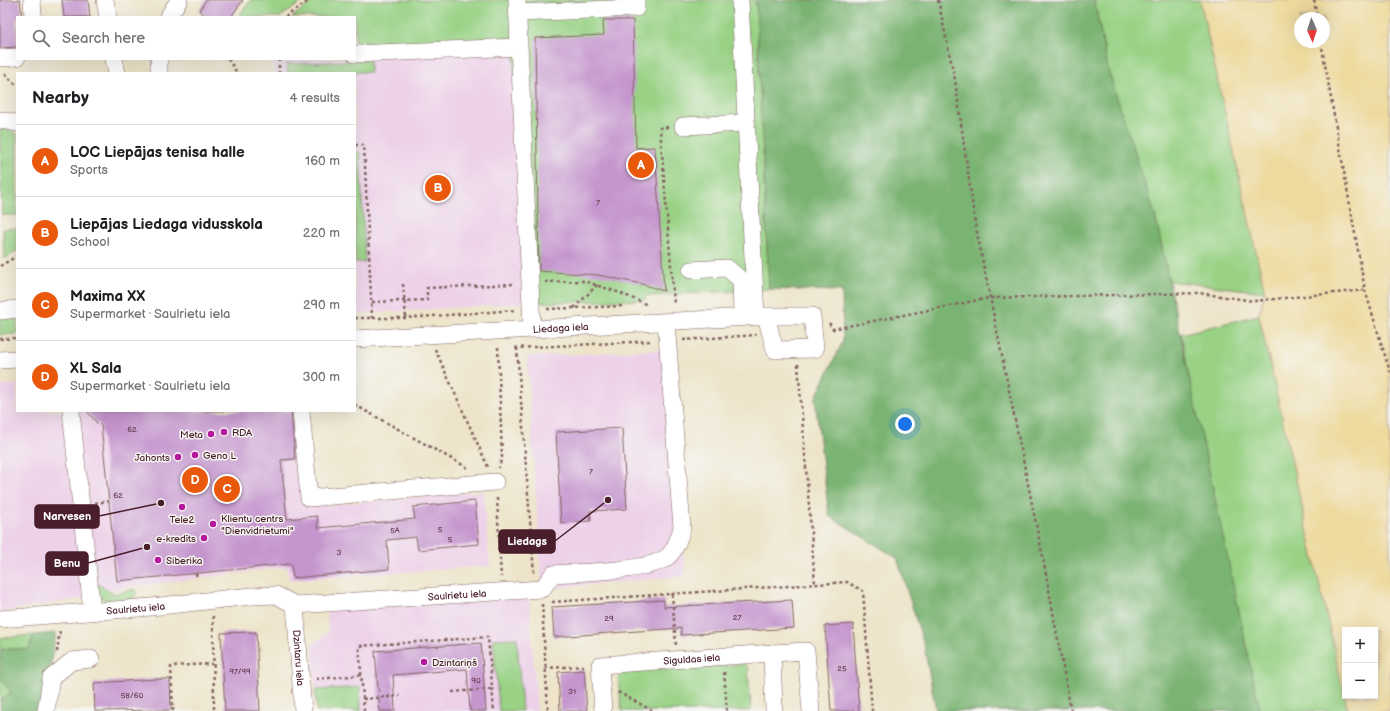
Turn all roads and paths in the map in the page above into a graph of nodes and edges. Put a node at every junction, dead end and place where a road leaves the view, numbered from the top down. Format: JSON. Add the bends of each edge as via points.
{"nodes":[{"id":1,"x":32,"y":0,"type":"edge"},
{"id":2,"x":105,"y":0,"type":"edge"},
{"id":3,"x":179,"y":0,"type":"edge"},
{"id":4,"x":310,"y":0,"type":"edge"},
{"id":5,"x":636,"y":0,"type":"edge"},
{"id":6,"x":740,"y":0,"type":"edge"},
{"id":7,"x":938,"y":0,"type":"edge"},
{"id":8,"x":1314,"y":0,"type":"edge"},
{"id":9,"x":517,"y":6,"type":"edge"},
{"id":10,"x":1316,"y":12,"type":"edge"},
{"id":11,"x":33,"y":16,"type":"edge"},
{"id":12,"x":108,"y":16,"type":"edge"},
{"id":13,"x":169,"y":16,"type":"edge"},
{"id":14,"x":286,"y":16,"type":"edge"},
{"id":15,"x":518,"y":47,"type":"junction"},
{"id":16,"x":1322,"y":48,"type":"edge"},
{"id":17,"x":356,"y":54,"type":"edge"},
{"id":18,"x":16,"y":57,"type":"edge"},
{"id":19,"x":0,"y":58,"type":"edge"},
{"id":20,"x":114,"y":60,"type":"edge"},
{"id":21,"x":159,"y":60,"type":"edge"},
{"id":22,"x":229,"y":60,"type":"edge"},
{"id":23,"x":279,"y":60,"type":"edge"},
{"id":24,"x":0,"y":69,"type":"edge"},
{"id":25,"x":117,"y":72,"type":"edge"},
{"id":26,"x":159,"y":72,"type":"edge"},
{"id":27,"x":236,"y":72,"type":"edge"},
{"id":28,"x":279,"y":72,"type":"edge"},
{"id":29,"x":16,"y":85,"type":"edge"},
{"id":30,"x":0,"y":120,"type":"edge"},
{"id":31,"x":16,"y":122,"type":"edge"},
{"id":32,"x":746,"y":123,"type":"junction"},
{"id":33,"x":683,"y":126,"type":"joint"},
{"id":34,"x":356,"y":145,"type":"edge"},
{"id":35,"x":16,"y":257,"type":"edge"},
{"id":36,"x":0,"y":266,"type":"edge"},
{"id":37,"x":690,"y":270,"type":"dead end"},
{"id":38,"x":403,"y":284,"type":"dead end"},
{"id":39,"x":597,"y":285,"type":"dead end"},
{"id":40,"x":427,"y":288,"type":"dead end"},
{"id":41,"x":1365,"y":290,"type":"junction"},
{"id":42,"x":989,"y":298,"type":"junction"},
{"id":43,"x":404,"y":301,"type":"junction"},
{"id":44,"x":372,"y":302,"type":"junction"},
{"id":45,"x":674,"y":304,"type":"dead end"},
{"id":46,"x":573,"y":308,"type":"dead end"},
{"id":47,"x":531,"y":309,"type":"junction"},
{"id":48,"x":755,"y":317,"type":"junction"},
{"id":49,"x":356,"y":318,"type":"edge"},
{"id":50,"x":372,"y":318,"type":"junction"},
{"id":51,"x":406,"y":318,"type":"junction"},
{"id":52,"x":825,"y":318,"type":"dead end"},
{"id":53,"x":666,"y":322,"type":"junction"},
{"id":54,"x":532,"y":328,"type":"junction"},
{"id":55,"x":770,"y":334,"type":"junction"},
{"id":56,"x":16,"y":338,"type":"edge"},
{"id":57,"x":356,"y":338,"type":"edge"},
{"id":58,"x":0,"y":339,"type":"edge"},
{"id":59,"x":667,"y":340,"type":"junction"},
{"id":60,"x":498,"y":345,"type":"dead end"},
{"id":61,"x":435,"y":348,"type":"dead end"},
{"id":62,"x":797,"y":350,"type":"junction"},
{"id":63,"x":16,"y":359,"type":"edge"},
{"id":64,"x":0,"y":360,"type":"edge"},
{"id":65,"x":1390,"y":372,"type":"edge"},
{"id":66,"x":356,"y":406,"type":"edge"},
{"id":67,"x":71,"y":412,"type":"edge"},
{"id":68,"x":301,"y":412,"type":"edge"},
{"id":69,"x":495,"y":482,"type":"junction"},
{"id":70,"x":497,"y":504,"type":"dead end"},
{"id":71,"x":196,"y":573,"type":"dead end"},
{"id":72,"x":197,"y":579,"type":"dead end"},
{"id":73,"x":535,"y":581,"type":"dead end"},
{"id":74,"x":501,"y":584,"type":"dead end"},
{"id":75,"x":815,"y":584,"type":"junction"},
{"id":76,"x":672,"y":594,"type":"junction"},
{"id":77,"x":295,"y":605,"type":"junction"},
{"id":78,"x":92,"y":612,"type":"junction"},
{"id":79,"x":213,"y":614,"type":"dead end"},
{"id":80,"x":0,"y":619,"type":"edge"},
{"id":81,"x":772,"y":653,"type":"junction"},
{"id":82,"x":723,"y":657,"type":"junction"},
{"id":83,"x":91,"y":659,"type":"dead end"},
{"id":84,"x":677,"y":660,"type":"junction"},
{"id":85,"x":212,"y":664,"type":"junction"},
{"id":86,"x":600,"y":665,"type":"junction"},
{"id":87,"x":545,"y":668,"type":"junction"},
{"id":88,"x":362,"y":675,"type":"junction"},
{"id":89,"x":312,"y":680,"type":"dead end"},
{"id":90,"x":601,"y":682,"type":"junction"},
{"id":91,"x":492,"y":689,"type":"junction"},
{"id":92,"x":452,"y":692,"type":"dead end"},
{"id":93,"x":400,"y":696,"type":"dead end"},
{"id":94,"x":363,"y":699,"type":"junction"},
{"id":95,"x":46,"y":711,"type":"edge"},
{"id":96,"x":172,"y":711,"type":"edge"},
{"id":97,"x":214,"y":711,"type":"edge"},
{"id":98,"x":303,"y":711,"type":"edge"},
{"id":99,"x":364,"y":711,"type":"edge"},
{"id":100,"x":494,"y":711,"type":"edge"},
{"id":101,"x":548,"y":711,"type":"edge"},
{"id":102,"x":603,"y":711,"type":"edge"},
{"id":103,"x":653,"y":711,"type":"edge"},
{"id":104,"x":727,"y":711,"type":"edge"},
{"id":105,"x":774,"y":711,"type":"edge"},
{"id":106,"x":810,"y":711,"type":"edge"},
{"id":107,"x":872,"y":711,"type":"edge"},
{"id":108,"x":1071,"y":711,"type":"edge"}],
"edges":[{"from":1,"to":11,"type":"street"},
{"from":2,"to":12,"type":"street"},
{"from":3,"to":13,"type":"street"},
{"from":4,"to":14,"type":"path"},
{"from":5,"to":9,"type":"street","via":[[636,8]]},
{"from":6,"to":32,"type":"street"},
{"from":7,"to":42,"type":"path","via":[[955,80],[975,223]]},
{"from":8,"to":10,"type":"path"},
{"from":9,"to":15,"type":"street"},
{"from":15,"to":17,"type":"street"},
{"from":15,"to":47,"type":"street"},
{"from":16,"to":41,"type":"path"},
{"from":18,"to":19,"type":"street"},
{"from":20,"to":25,"type":"street"},
{"from":21,"to":26,"type":"street"},
{"from":22,"to":27,"type":"path"},
{"from":23,"to":28,"type":"path"},
{"from":24,"to":29,"type":"path"},
{"from":30,"to":31,"type":"street"},
{"from":32,"to":33,"type":"street"},
{"from":32,"to":48,"type":"street"},
{"from":33,"to":45,"type":"path","via":[[660,128]]},
{"from":34,"to":44,"type":"path","via":[[364,145]]},
{"from":35,"to":36,"type":"path"},
{"from":37,"to":48,"type":"street","via":[[727,268],[741,280]]},
{"from":38,"to":43,"type":"path"},
{"from":39,"to":46,"type":"path"},
{"from":40,"to":43,"type":"path","via":[[427,300]]},
{"from":41,"to":42,"type":"path","via":[[1254,301],[1199,293]]},
{"from":41,"to":65,"type":"path"},
{"from":42,"to":52,"type":"path","via":[[833,329]]},
{"from":42,"to":108,"type":"path","via":[[1044,563]]},
{"from":43,"to":44,"type":"path"},
{"from":43,"to":51,"type":"path"},
{"from":44,"to":50,"type":"path"},
{"from":47,"to":51,"type":"path"},
{"from":47,"to":54,"type":"street"},
{"from":48,"to":53,"type":"street","name":"Liedaga iela"},
{"from":48,"to":55,"type":"street","name":"Liedaga iela"},
{"from":48,"to":62,"type":"street","name":"Liedaga iela","via":[[812,316],[815,349]]},
{"from":49,"to":50,"type":"path"},
{"from":50,"to":51,"type":"path"},
{"from":53,"to":54,"type":"street","name":"Liedaga iela"},
{"from":53,"to":59,"type":"street","name":"Saulrietu iela"},
{"from":54,"to":57,"type":"street","name":"Liedaga iela"},
{"from":55,"to":59,"type":"path"},
{"from":55,"to":62,"type":"street","name":"Liedaga iela","via":[[775,350]]},
{"from":56,"to":58,"type":"path"},
{"from":59,"to":73,"type":"path","via":[[517,348]]},
{"from":59,"to":77,"type":"street","name":"Saulrietu iela","via":[[682,528],[676,545],[666,558],[642,567],[553,574],[542,589]]},
{"from":60,"to":69,"type":"path","via":[[502,457]]},
{"from":61,"to":69,"type":"path"},
{"from":62,"to":75,"type":"path"},
{"from":63,"to":64,"type":"street"},
{"from":66,"to":69,"type":"path"},
{"from":67,"to":78,"type":"street"},
{"from":68,"to":69,"type":"street","via":[[309,498]]},
{"from":70,"to":74,"type":"path"},
{"from":71,"to":72,"type":"path"},
{"from":75,"to":76,"type":"path"},
{"from":75,"to":107,"type":"path","via":[[847,582],[863,591]]},
{"from":76,"to":84,"type":"path"},
{"from":76,"to":87,"type":"path","via":[[542,602]]},
{"from":77,"to":78,"type":"street","name":"Saulrietu iela","via":[[276,595]]},
{"from":77,"to":98,"type":"street","name":"Dzintaru iela"},
{"from":78,"to":80,"type":"street","name":"Saulrietu iela"},
{"from":79,"to":85,"type":"path"},
{"from":81,"to":82,"type":"street","name":"Siguldas iela"},
{"from":81,"to":105,"type":"street"},
{"from":81,"to":106,"type":"street","name":"Siguldas iela","via":[[806,651]]},
{"from":82,"to":84,"type":"street","name":"Siguldas iela"},
{"from":82,"to":104,"type":"path"},
{"from":83,"to":95,"type":"street","via":[[72,661],[51,678]]},
{"from":84,"to":86,"type":"street","name":"Siguldas iela"},
{"from":85,"to":96,"type":"path","via":[[171,666]]},
{"from":85,"to":97,"type":"path"},
{"from":86,"to":87,"type":"path"},
{"from":86,"to":90,"type":"street"},
{"from":87,"to":101,"type":"path"},
{"from":88,"to":89,"type":"path"},
{"from":88,"to":91,"type":"path","via":[[360,646],[488,637]]},
{"from":88,"to":94,"type":"path"},
{"from":90,"to":102,"type":"street"},
{"from":90,"to":103,"type":"path"},
{"from":91,"to":92,"type":"path"},
{"from":91,"to":100,"type":"path"},
{"from":93,"to":94,"type":"path"},
{"from":94,"to":99,"type":"path"}]}
